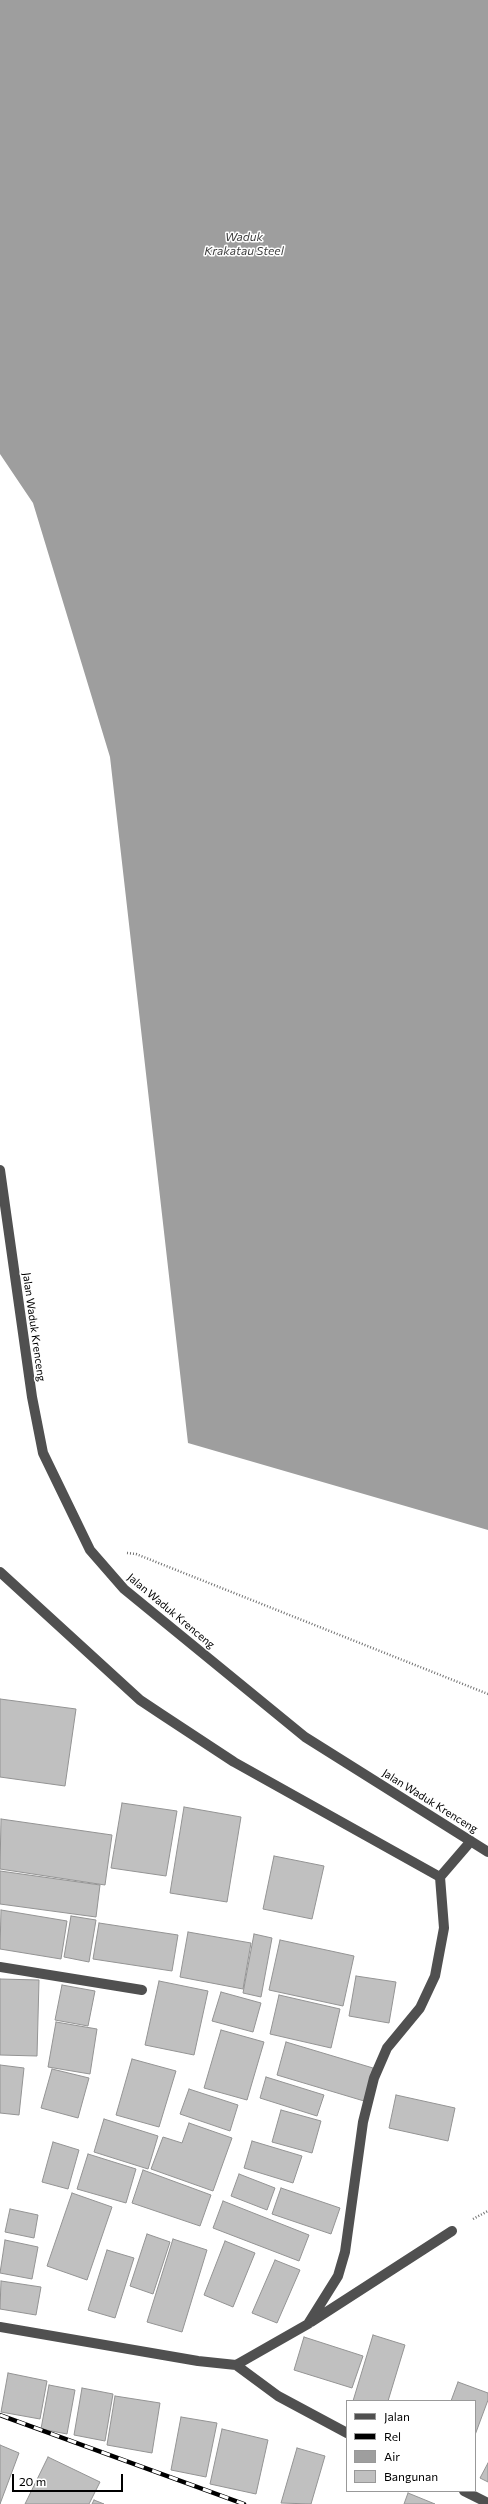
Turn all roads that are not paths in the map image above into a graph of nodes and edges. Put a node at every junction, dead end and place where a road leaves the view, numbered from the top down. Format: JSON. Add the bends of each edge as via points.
{"nodes":[{"id":1,"x":0,"y":1170,"type":"edge"},
{"id":2,"x":0,"y":1572,"type":"edge"},
{"id":3,"x":471,"y":1841,"type":"junction"},
{"id":4,"x":488,"y":1852,"type":"edge"},
{"id":5,"x":440,"y":1877,"type":"junction"},
{"id":6,"x":0,"y":1967,"type":"edge"},
{"id":7,"x":142,"y":1990,"type":"dead end"},
{"id":8,"x":452,"y":2231,"type":"dead end"},
{"id":9,"x":308,"y":2324,"type":"junction"},
{"id":10,"x":0,"y":2327,"type":"edge"},
{"id":11,"x":236,"y":2365,"type":"junction"},
{"id":12,"x":346,"y":2432,"type":"edge"},
{"id":13,"x":466,"y":2492,"type":"edge"},
{"id":14,"x":488,"y":2503,"type":"edge"}],
"edges":[{"from":1,"to":3,"type":"street","name":"Jalan Waduk Krenceng","via":[[32,1397],[43,1453],[90,1550],[124,1589],[305,1737]]},
{"from":2,"to":5,"type":"street","via":[[150,1707],[234,1762]]},
{"from":3,"to":4,"type":"street","name":"Jalan Waduk Krenceng"},
{"from":3,"to":5,"type":"street"},
{"from":5,"to":9,"type":"street","via":[[444,1928],[435,1976],[420,2008],[387,2048],[374,2078],[363,2122],[345,2252],[338,2276]]},
{"from":6,"to":7,"type":"street"},
{"from":8,"to":9,"type":"street"},
{"from":9,"to":11,"type":"street"},
{"from":10,"to":11,"type":"street","via":[[198,2361]]},
{"from":11,"to":12,"type":"street","via":[[278,2396]]},
{"from":13,"to":14,"type":"street"}]}
